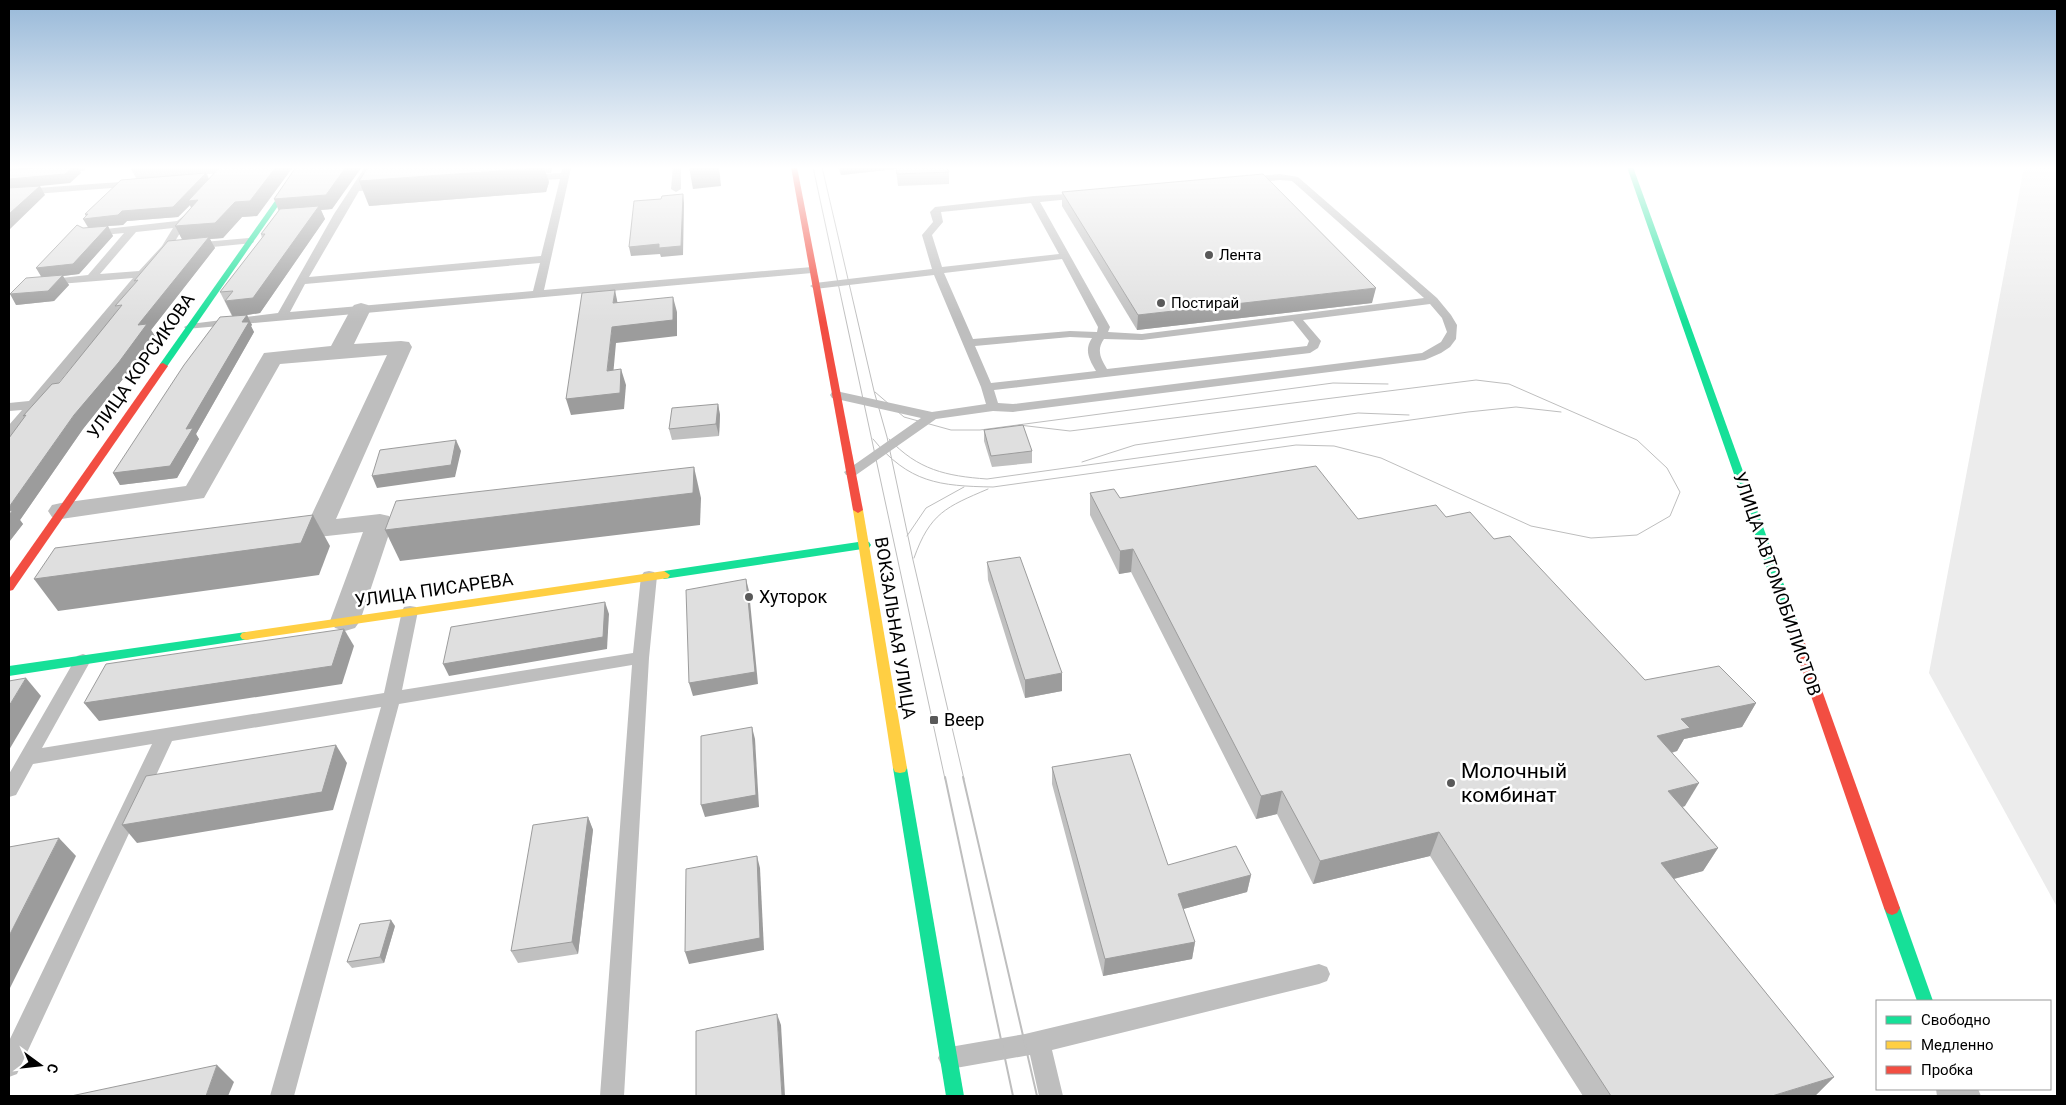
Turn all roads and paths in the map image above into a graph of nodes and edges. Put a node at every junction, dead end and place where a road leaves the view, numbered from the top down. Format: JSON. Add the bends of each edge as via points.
{"nodes":[{"id":1,"x":185,"y":219,"type":"edge"},
{"id":2,"x":278,"y":219,"type":"edge"},
{"id":3,"x":332,"y":219,"type":"edge"},
{"id":4,"x":555,"y":219,"type":"edge"},
{"id":5,"x":803,"y":219,"type":"edge"},
{"id":6,"x":937,"y":219,"type":"edge"},
{"id":7,"x":1045,"y":219,"type":"edge"},
{"id":8,"x":1340,"y":219,"type":"edge"},
{"id":9,"x":1648,"y":219,"type":"edge"},
{"id":10,"x":265,"y":220,"type":"joint"},
{"id":11,"x":180,"y":224,"type":"junction"},
{"id":12,"x":133,"y":229,"type":"junction"},
{"id":13,"x":88,"y":233,"type":"edge"},
{"id":14,"x":249,"y":240,"type":"junction"},
{"id":15,"x":175,"y":248,"type":"junction"},
{"id":16,"x":1065,"y":256,"type":"junction"},
{"id":17,"x":545,"y":259,"type":"junction"},
{"id":18,"x":812,"y":270,"type":"junction"},
{"id":19,"x":938,"y":271,"type":"junction"},
{"id":20,"x":142,"y":274,"type":"junction"},
{"id":21,"x":91,"y":278,"type":"junction"},
{"id":22,"x":301,"y":281,"type":"junction"},
{"id":23,"x":39,"y":282,"type":"edge"},
{"id":24,"x":815,"y":286,"type":"junction"},
{"id":25,"x":538,"y":293,"type":"junction"},
{"id":26,"x":1433,"y":300,"type":"junction"},
{"id":27,"x":361,"y":309,"type":"junction"},
{"id":28,"x":282,"y":316,"type":"junction"},
{"id":29,"x":1295,"y":318,"type":"junction"},
{"id":30,"x":190,"y":326,"type":"junction"},
{"id":31,"x":1102,"y":335,"type":"junction"},
{"id":32,"x":968,"y":343,"type":"junction"},
{"id":33,"x":339,"y":352,"type":"junction"},
{"id":34,"x":1103,"y":373,"type":"junction"},
{"id":35,"x":986,"y":387,"type":"junction"},
{"id":36,"x":836,"y":395,"type":"junction"},
{"id":37,"x":31,"y":405,"type":"junction"},
{"id":38,"x":9,"y":407,"type":"edge"},
{"id":39,"x":993,"y":407,"type":"junction"},
{"id":40,"x":932,"y":416,"type":"junction"},
{"id":41,"x":9,"y":433,"type":"edge"},
{"id":42,"x":851,"y":472,"type":"junction"},
{"id":43,"x":61,"y":512,"type":"junction"},
{"id":44,"x":318,"y":529,"type":"junction"},
{"id":45,"x":289,"y":533,"type":"edge"},
{"id":46,"x":865,"y":545,"type":"junction"},
{"id":47,"x":649,"y":576,"type":"junction"},
{"id":48,"x":9,"y":587,"type":"edge"},
{"id":49,"x":410,"y":611,"type":"junction"},
{"id":50,"x":345,"y":621,"type":"junction"},
{"id":51,"x":641,"y":658,"type":"junction"},
{"id":52,"x":83,"y":660,"type":"junction"},
{"id":53,"x":9,"y":670,"type":"edge"},
{"id":54,"x":392,"y":698,"type":"junction"},
{"id":55,"x":166,"y":735,"type":"junction"},
{"id":56,"x":27,"y":758,"type":"junction"},
{"id":57,"x":9,"y":790,"type":"edge"},
{"id":58,"x":1318,"y":974,"type":"dead end"},
{"id":59,"x":1925,"y":1000,"type":"edge"},
{"id":60,"x":1038,"y":1041,"type":"junction"},
{"id":61,"x":948,"y":1058,"type":"junction"},
{"id":62,"x":9,"y":1066,"type":"edge"},
{"id":63,"x":282,"y":1096,"type":"edge"},
{"id":64,"x":612,"y":1096,"type":"edge"},
{"id":65,"x":955,"y":1096,"type":"edge"},
{"id":66,"x":1051,"y":1096,"type":"edge"}],
"edges":[{"from":1,"to":11,"type":"lane"},
{"from":2,"to":10,"type":"lane"},
{"from":3,"to":22,"type":"lane"},
{"from":4,"to":17,"type":"lane"},
{"from":5,"to":18,"type":"street","name":"ВОКЗАЛЬНАЯ УЛИЦА"},
{"from":6,"to":19,"type":"lane","via":[[938,222],[927,235]]},
{"from":7,"to":16,"type":"lane"},
{"from":8,"to":26,"type":"lane"},
{"from":9,"to":59,"type":"street","name":"УЛИЦА АВТОМОБИЛИСТОВ"},
{"from":10,"to":14,"type":"street","name":"УЛИЦА КОРСИКОВА"},
{"from":11,"to":12,"type":"lane"},
{"from":11,"to":15,"type":"lane"},
{"from":12,"to":13,"type":"lane"},
{"from":12,"to":21,"type":"lane"},
{"from":14,"to":15,"type":"lane"},
{"from":14,"to":30,"type":"street","name":"УЛИЦА КОРСИКОВА"},
{"from":15,"to":20,"type":"lane"},
{"from":16,"to":19,"type":"lane"},
{"from":16,"to":31,"type":"lane","via":[[1104,327]]},
{"from":17,"to":22,"type":"lane"},
{"from":17,"to":25,"type":"lane"},
{"from":18,"to":24,"type":"street","name":"ВОКЗАЛЬНАЯ УЛИЦА"},
{"from":18,"to":25,"type":"lane"},
{"from":19,"to":24,"type":"lane"},
{"from":19,"to":32,"type":"lane"},
{"from":20,"to":21,"type":"lane"},
{"from":20,"to":37,"type":"lane"},
{"from":21,"to":23,"type":"lane"},
{"from":22,"to":28,"type":"lane"},
{"from":24,"to":36,"type":"street","name":"ВОКЗАЛЬНАЯ УЛИЦА"},
{"from":25,"to":27,"type":"lane"},
{"from":26,"to":29,"type":"lane"},
{"from":26,"to":39,"type":"lane","via":[[1448,316],[1453,330],[1452,339],[1442,349],[1425,356],[1012,408]]},
{"from":27,"to":28,"type":"lane"},
{"from":27,"to":33,"type":"street"},
{"from":28,"to":30,"type":"lane"},
{"from":29,"to":31,"type":"lane","via":[[1142,337]]},
{"from":29,"to":34,"type":"lane","via":[[1315,341],[1314,346]]},
{"from":30,"to":43,"type":"street","name":"УЛИЦА КОРСИКОВА"},
{"from":31,"to":32,"type":"lane","via":[[1070,334]]},
{"from":31,"to":34,"type":"lane","via":[[1094,345],[1094,354]]},
{"from":32,"to":35,"type":"lane"},
{"from":33,"to":43,"type":"street","via":[[272,358],[195,493]]},
{"from":33,"to":44,"type":"street","via":[[401,347]]},
{"from":34,"to":35,"type":"lane"},
{"from":35,"to":39,"type":"lane"},
{"from":36,"to":40,"type":"lane"},
{"from":36,"to":42,"type":"street","name":"ВОКЗАЛЬНАЯ УЛИЦА"},
{"from":37,"to":38,"type":"lane"},
{"from":37,"to":41,"type":"lane"},
{"from":39,"to":40,"type":"lane"},
{"from":40,"to":42,"type":"lane"},
{"from":42,"to":46,"type":"street","name":"ВОКЗАЛЬНАЯ УЛИЦА"},
{"from":43,"to":48,"type":"street","name":"УЛИЦА КОРСИКОВА"},
{"from":44,"to":45,"type":"street"},
{"from":44,"to":50,"type":"street","via":[[390,520]]},
{"from":46,"to":47,"type":"street","name":"УЛИЦА ПИСАРЕВА"},
{"from":46,"to":61,"type":"street","name":"ВОКЗАЛЬНАЯ УЛИЦА"},
{"from":47,"to":49,"type":"street","name":"УЛИЦА ПИСАРЕВА"},
{"from":47,"to":51,"type":"lane"},
{"from":49,"to":50,"type":"street","name":"УЛИЦА ПИСАРЕВА"},
{"from":49,"to":54,"type":"lane"},
{"from":50,"to":52,"type":"street","name":"УЛИЦА ПИСАРЕВА"},
{"from":51,"to":54,"type":"lane"},
{"from":51,"to":64,"type":"lane"},
{"from":52,"to":53,"type":"street","name":"УЛИЦА ПИСАРЕВА"},
{"from":52,"to":56,"type":"lane"},
{"from":54,"to":55,"type":"lane"},
{"from":54,"to":63,"type":"lane"},
{"from":55,"to":56,"type":"lane"},
{"from":55,"to":62,"type":"lane"},
{"from":56,"to":57,"type":"lane"},
{"from":58,"to":60,"type":"lane"},
{"from":60,"to":61,"type":"lane"},
{"from":60,"to":66,"type":"lane"},
{"from":61,"to":65,"type":"street","name":"ВОКЗАЛЬНАЯ УЛИЦА"}]}
